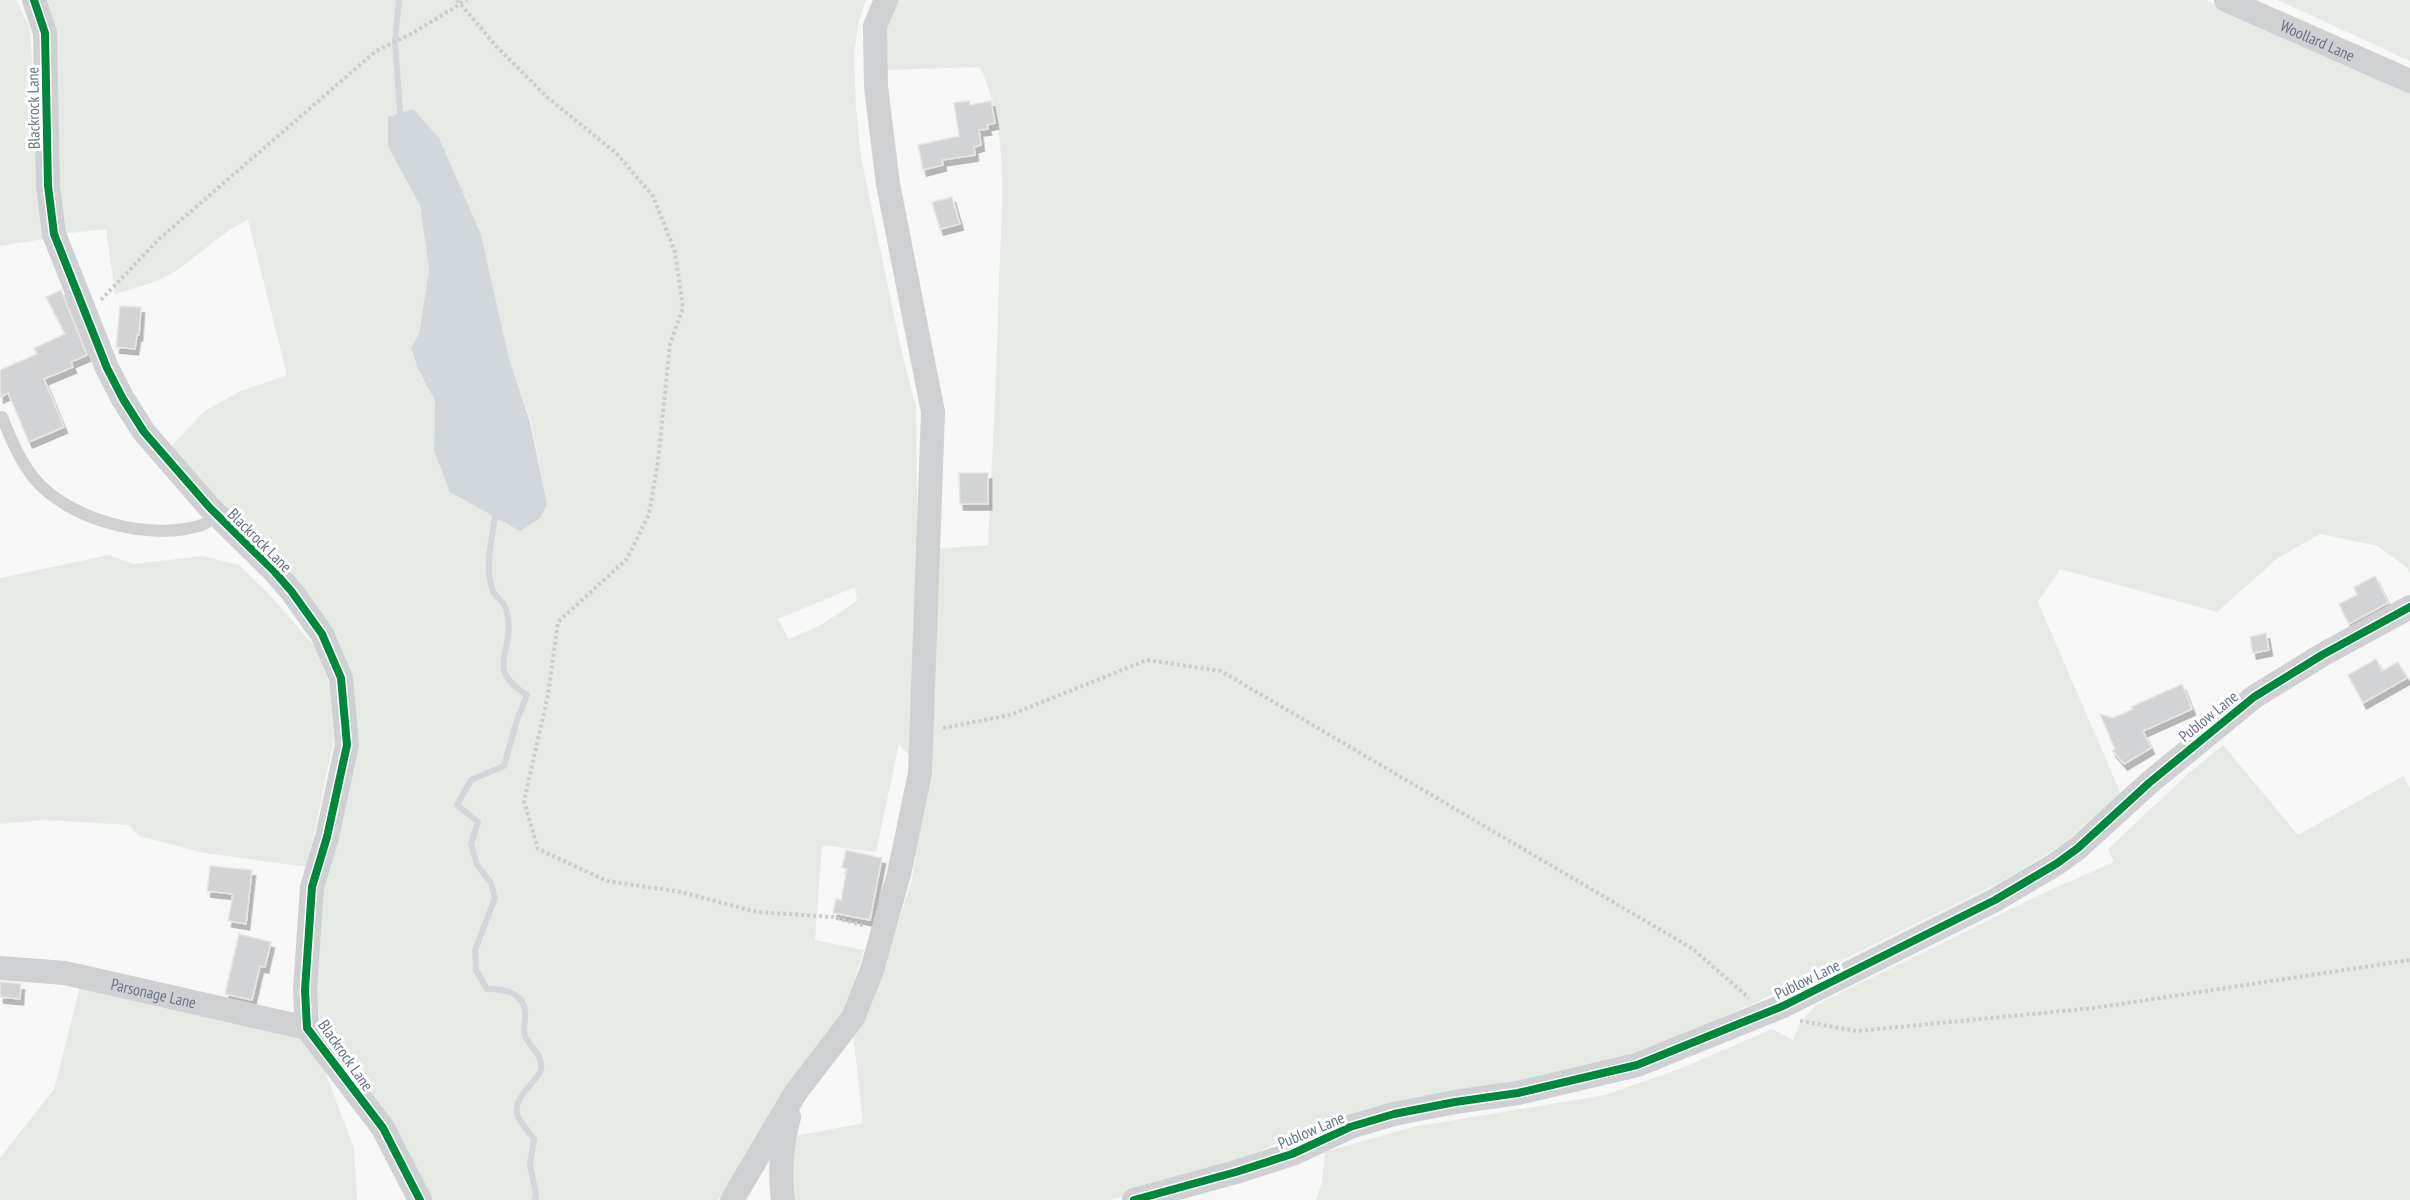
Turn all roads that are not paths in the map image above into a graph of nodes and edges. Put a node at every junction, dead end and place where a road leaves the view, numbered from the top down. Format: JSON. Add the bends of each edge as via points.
{"nodes":[{"id":1,"x":34,"y":0,"type":"edge"},
{"id":2,"x":886,"y":0,"type":"edge"},
{"id":3,"x":2226,"y":0,"type":"edge"},
{"id":4,"x":2410,"y":81,"type":"edge"},
{"id":5,"x":2,"y":417,"type":"dead end"},
{"id":6,"x":217,"y":516,"type":"junction"},
{"id":7,"x":2410,"y":607,"type":"edge"},
{"id":8,"x":0,"y":968,"type":"edge"},
{"id":9,"x":307,"y":1028,"type":"junction"},
{"id":10,"x":796,"y":1092,"type":"junction"},
{"id":11,"x":420,"y":1200,"type":"edge"},
{"id":12,"x":732,"y":1200,"type":"edge"},
{"id":13,"x":783,"y":1200,"type":"edge"},
{"id":14,"x":1134,"y":1200,"type":"edge"}],
"edges":[{"from":1,"to":6,"type":"street","name":"Blackrock Lane","via":[[45,33],[48,186],[54,234],[112,378],[144,432]]},
{"from":2,"to":10,"type":"street","via":[[875,26],[876,87],[888,184],[933,412],[920,773],[899,874],[872,970],[853,1018]]},
{"from":3,"to":4,"type":"street","name":"Woollard Lane"},
{"from":5,"to":6,"type":"lane","via":[[16,453],[34,479],[57,500],[80,513],[130,528],[165,530],[204,524]]},
{"from":6,"to":9,"type":"street","name":"Blackrock Lane","via":[[292,592],[322,634],[341,678],[347,745],[312,887],[305,990]]},
{"from":7,"to":14,"type":"street","name":"Publow Lane","via":[[2254,697],[2056,864],[1995,900],[1774,1010],[1637,1065],[1518,1094],[1394,1114],[1350,1127],[1292,1154]]},
{"from":8,"to":9,"type":"street","name":"Parsonage Lane","via":[[65,973]]},
{"from":9,"to":11,"type":"street","name":"Blackrock Lane","via":[[383,1128]]},
{"from":10,"to":12,"type":"street"},
{"from":10,"to":13,"type":"street","via":[[784,1137],[780,1179]]}]}
